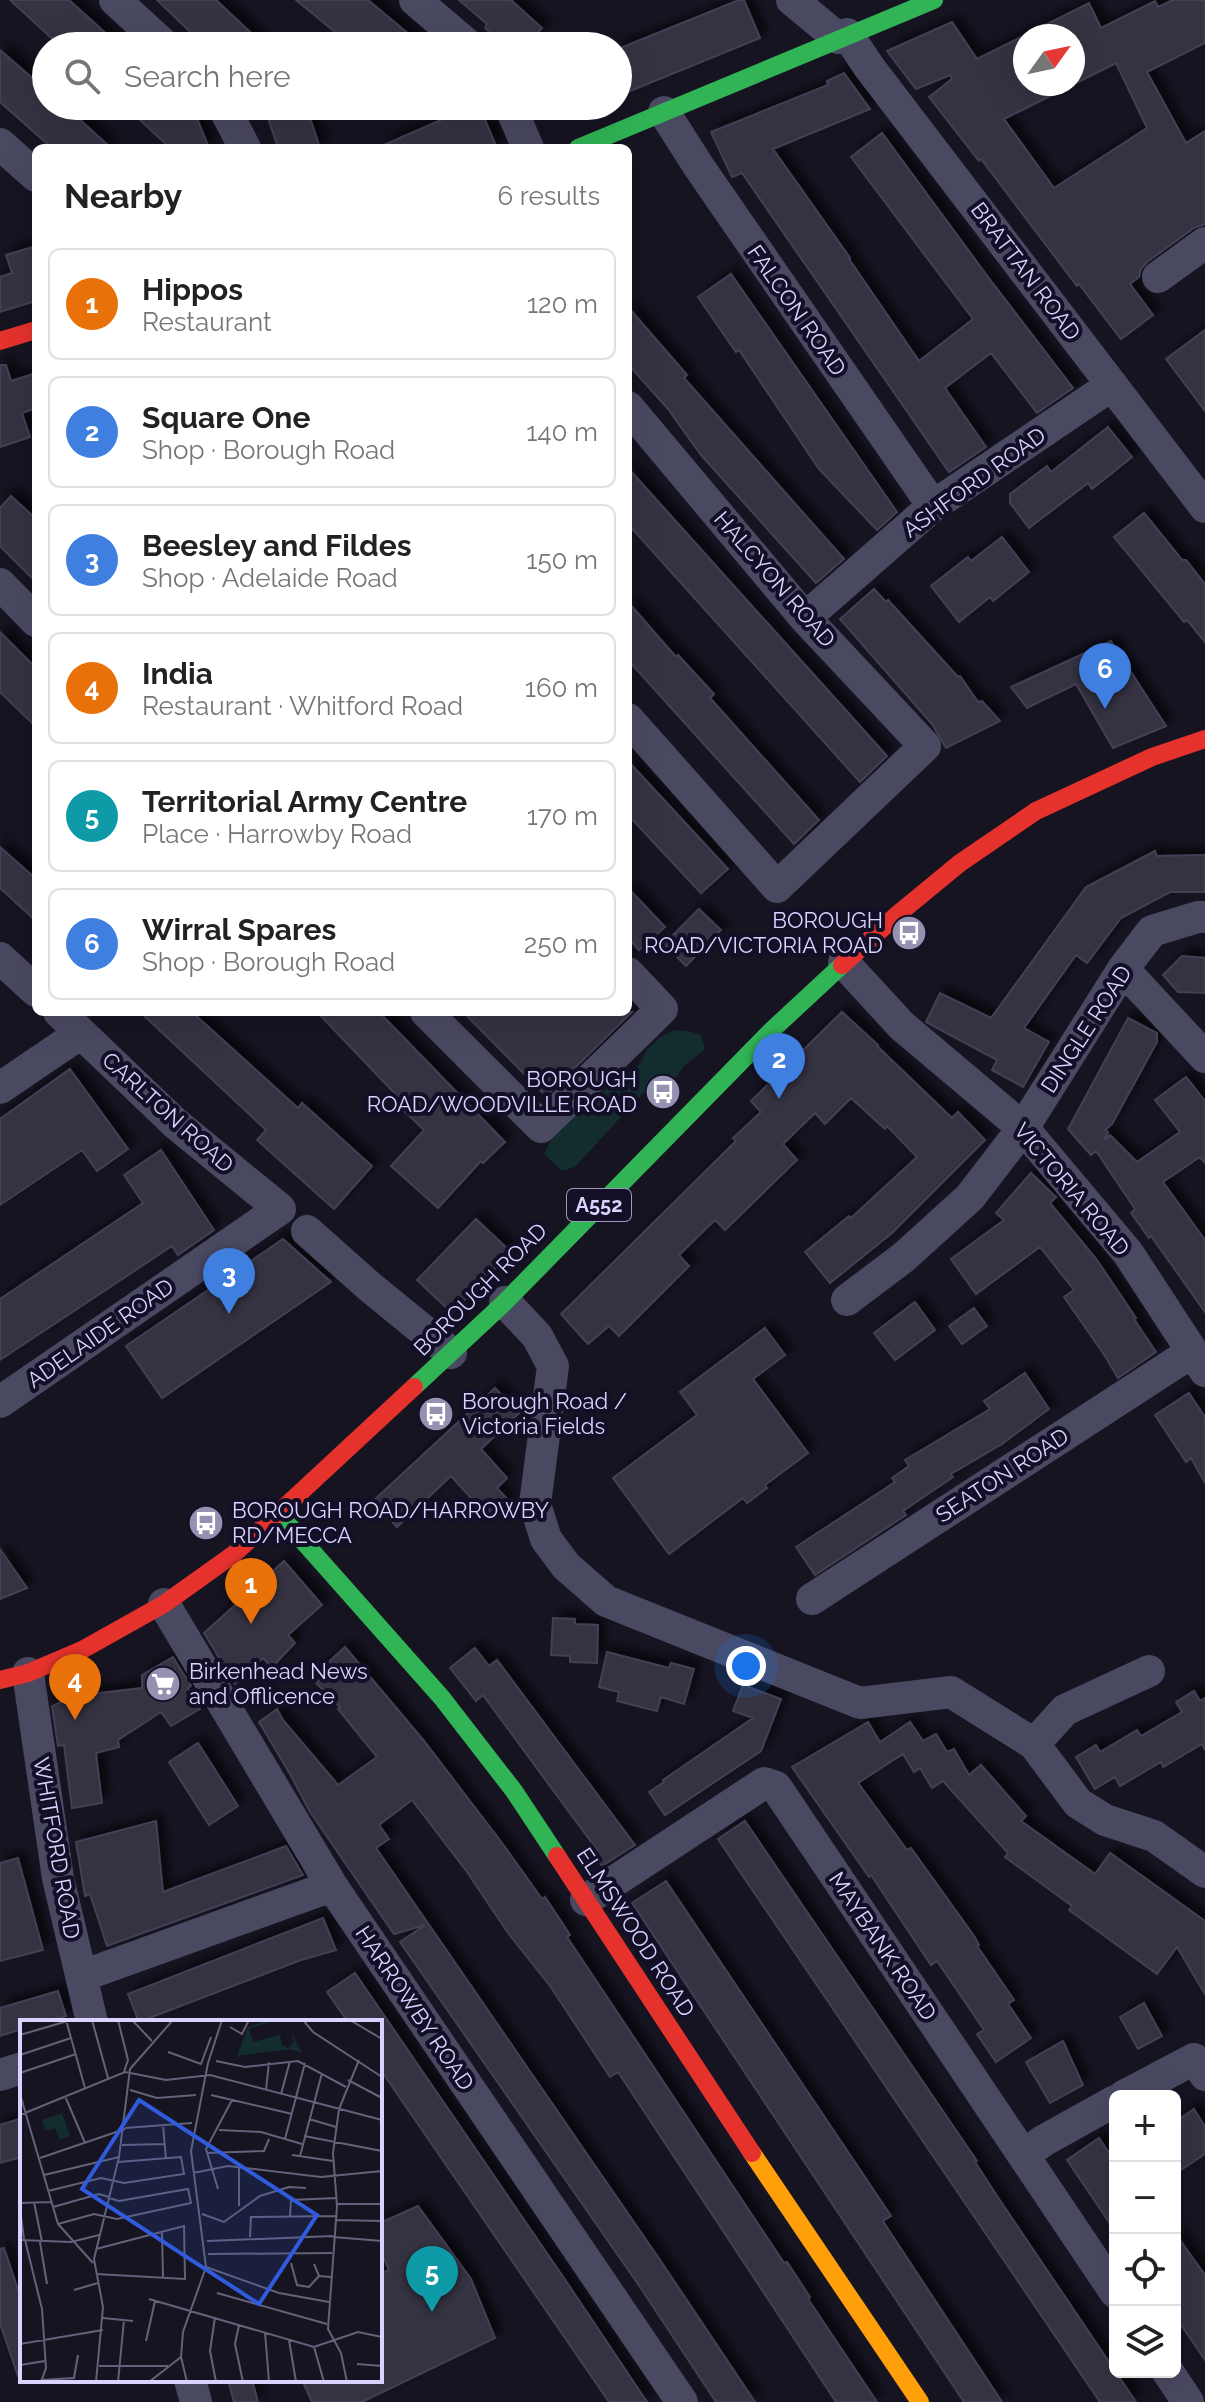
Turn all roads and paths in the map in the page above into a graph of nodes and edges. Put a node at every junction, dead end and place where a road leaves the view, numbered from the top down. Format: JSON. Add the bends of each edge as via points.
{"nodes":[{"id":1,"x":115,"y":0,"type":"edge"},
{"id":2,"x":415,"y":0,"type":"edge"},
{"id":3,"x":792,"y":0,"type":"edge"},
{"id":4,"x":934,"y":0,"type":"edge"},
{"id":5,"x":150,"y":32,"type":"edge"},
{"id":6,"x":453,"y":32,"type":"edge"},
{"id":7,"x":842,"y":36,"type":"junction"},
{"id":8,"x":664,"y":112,"type":"junction"},
{"id":9,"x":230,"y":120,"type":"edge"},
{"id":10,"x":516,"y":120,"type":"edge"},
{"id":11,"x":0,"y":144,"type":"edge"},
{"id":12,"x":243,"y":144,"type":"edge"},
{"id":13,"x":526,"y":144,"type":"edge"},
{"id":14,"x":588,"y":144,"type":"edge"},
{"id":15,"x":32,"y":172,"type":"edge"},
{"id":16,"x":1205,"y":243,"type":"edge"},
{"id":17,"x":1158,"y":277,"type":"dead end"},
{"id":18,"x":32,"y":331,"type":"edge"},
{"id":19,"x":0,"y":341,"type":"edge"},
{"id":20,"x":1112,"y":385,"type":"junction"},
{"id":21,"x":632,"y":412,"type":"edge"},
{"id":22,"x":933,"y":506,"type":"junction"},
{"id":23,"x":1205,"y":507,"type":"edge"},
{"id":24,"x":0,"y":584,"type":"edge"},
{"id":25,"x":32,"y":617,"type":"edge"},
{"id":26,"x":805,"y":618,"type":"junction"},
{"id":27,"x":632,"y":724,"type":"edge"},
{"id":28,"x":1205,"y":739,"type":"edge"},
{"id":29,"x":1205,"y":917,"type":"edge"},
{"id":30,"x":0,"y":958,"type":"edge"},
{"id":31,"x":844,"y":963,"type":"junction"},
{"id":32,"x":1123,"y":969,"type":"junction"},
{"id":33,"x":632,"y":977,"type":"edge"},
{"id":34,"x":32,"y":987,"type":"edge"},
{"id":35,"x":430,"y":1016,"type":"edge"},
{"id":36,"x":70,"y":1022,"type":"edge"},
{"id":37,"x":1205,"y":1057,"type":"edge"},
{"id":38,"x":0,"y":1088,"type":"edge"},
{"id":39,"x":1023,"y":1128,"type":"junction"},
{"id":40,"x":280,"y":1209,"type":"joint"},
{"id":41,"x":307,"y":1231,"type":"dead end"},
{"id":42,"x":847,"y":1300,"type":"dead end"},
{"id":43,"x":505,"y":1302,"type":"junction"},
{"id":44,"x":451,"y":1353,"type":"junction"},
{"id":45,"x":1199,"y":1362,"type":"edge"},
{"id":46,"x":0,"y":1402,"type":"edge"},
{"id":47,"x":279,"y":1514,"type":"junction"},
{"id":48,"x":812,"y":1599,"type":"dead end"},
{"id":49,"x":164,"y":1604,"type":"junction"},
{"id":50,"x":1149,"y":1671,"type":"dead end"},
{"id":51,"x":14,"y":1677,"type":"edge"},
{"id":52,"x":1034,"y":1744,"type":"junction"},
{"id":53,"x":1205,"y":1872,"type":"edge"},
{"id":54,"x":332,"y":1886,"type":"junction"},
{"id":55,"x":586,"y":1900,"type":"junction"},
{"id":56,"x":82,"y":1976,"type":"junction"},
{"id":57,"x":92,"y":2020,"type":"edge"},
{"id":58,"x":20,"y":2069,"type":"edge"},
{"id":59,"x":0,"y":2075,"type":"edge"},
{"id":60,"x":1205,"y":2075,"type":"edge"},
{"id":61,"x":1135,"y":2090,"type":"edge"},
{"id":62,"x":1109,"y":2104,"type":"edge"},
{"id":63,"x":1024,"y":2155,"type":"junction"},
{"id":64,"x":1109,"y":2283,"type":"edge"},
{"id":65,"x":1172,"y":2378,"type":"edge"},
{"id":66,"x":191,"y":2382,"type":"edge"},
{"id":67,"x":196,"y":2402,"type":"edge"},
{"id":68,"x":682,"y":2402,"type":"edge"},
{"id":69,"x":920,"y":2402,"type":"edge"},
{"id":70,"x":1188,"y":2402,"type":"edge"}],
"edges":[{"from":1,"to":5,"type":"street"},
{"from":2,"to":6,"type":"street"},
{"from":3,"to":7,"type":"street","name":"BRATTAN ROAD"},
{"from":4,"to":7,"type":"main road"},
{"from":7,"to":8,"type":"main road"},
{"from":7,"to":20,"type":"street","name":"BRATTAN ROAD"},
{"from":8,"to":14,"type":"main road"},
{"from":8,"to":22,"type":"street","name":"FALCON ROAD"},
{"from":9,"to":12,"type":"street"},
{"from":10,"to":13,"type":"street"},
{"from":11,"to":15,"type":"street"},
{"from":16,"to":17,"type":"street"},
{"from":18,"to":19,"type":"main road"},
{"from":20,"to":22,"type":"street","name":"ASHFORD ROAD"},
{"from":20,"to":23,"type":"street","name":"BRATTAN ROAD"},
{"from":21,"to":26,"type":"street","name":"HALCYON ROAD"},
{"from":22,"to":26,"type":"street","name":"ASHFORD ROAD"},
{"from":24,"to":25,"type":"street"},
{"from":26,"to":27,"type":"street","name":"HALCYON ROAD","via":[[925,746],[777,887]]},
{"from":28,"to":31,"type":"main road","name":"BOROUGH ROAD","number":"A552","via":[[1152,757],[1036,811],[960,863]]},
{"from":29,"to":32,"type":"street","name":"DINGLE ROAD","via":[[1152,931]]},
{"from":30,"to":34,"type":"street"},
{"from":31,"to":39,"type":"street","name":"VICTORIA ROAD","via":[[902,1026]]},
{"from":31,"to":43,"type":"main road","name":"BOROUGH ROAD","number":"A552"},
{"from":32,"to":37,"type":"street"},
{"from":32,"to":39,"type":"street","name":"DINGLE ROAD"},
{"from":33,"to":35,"type":"street","via":[[662,1009],[541,1127]]},
{"from":36,"to":38,"type":"street"},
{"from":36,"to":40,"type":"street","name":"CARLTON ROAD","via":[[175,1123]]},
{"from":39,"to":42,"type":"street","name":"DINGLE ROAD","via":[[970,1197]]},
{"from":39,"to":45,"type":"street","name":"VICTORIA ROAD","via":[[1128,1253]]},
{"from":40,"to":46,"type":"street","name":"ADELAIDE ROAD"},
{"from":41,"to":44,"type":"street"},
{"from":43,"to":44,"type":"main road","name":"BOROUGH ROAD","number":"A552"},
{"from":43,"to":52,"type":"street","via":[[537,1336],[553,1366],[535,1504],[546,1539],[566,1566],[606,1601],[860,1703],[951,1692]]},
{"from":44,"to":47,"type":"main road","name":"BOROUGH ROAD","number":"A552"},
{"from":45,"to":48,"type":"street","name":"SEATON ROAD"},
{"from":47,"to":49,"type":"main road","name":"BOROUGH ROAD","number":"A552"},
{"from":47,"to":55,"type":"main road","name":"ELMSWOOD ROAD","via":[[442,1698],[514,1791]]},
{"from":49,"to":51,"type":"main road","name":"BOROUGH ROAD","number":"A552","via":[[82,1650]]},
{"from":49,"to":54,"type":"street","name":"HARROWBY ROAD"},
{"from":50,"to":52,"type":"street","via":[[1065,1710]]},
{"from":51,"to":56,"type":"street","name":"WHITFORD ROAD"},
{"from":52,"to":53,"type":"street","via":[[1078,1803],[1105,1820],[1154,1836]]},
{"from":54,"to":56,"type":"street"},
{"from":54,"to":68,"type":"street","name":"HARROWBY ROAD"},
{"from":55,"to":63,"type":"street","name":"MAYBANK ROAD","via":[[764,1783],[776,1787]]},
{"from":55,"to":69,"type":"main road","name":"ELMSWOOD ROAD"},
{"from":56,"to":57,"type":"street","name":"WHITFORD ROAD"},
{"from":58,"to":59,"type":"street"},
{"from":60,"to":61,"type":"street","via":[[1194,2059]]},
{"from":62,"to":63,"type":"street"},
{"from":63,"to":64,"type":"street","name":"MAYBANK ROAD"},
{"from":65,"to":70,"type":"street"},
{"from":66,"to":67,"type":"street"}]}
